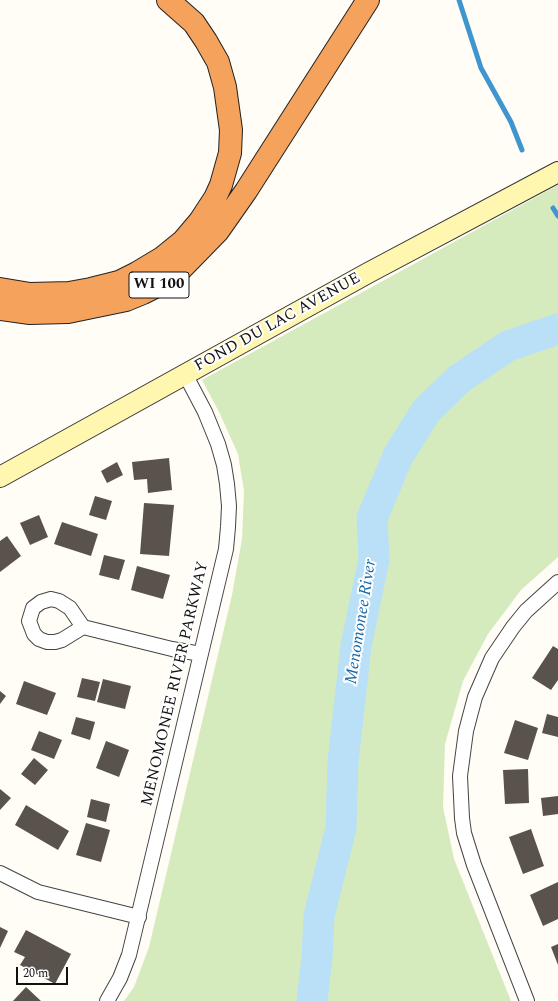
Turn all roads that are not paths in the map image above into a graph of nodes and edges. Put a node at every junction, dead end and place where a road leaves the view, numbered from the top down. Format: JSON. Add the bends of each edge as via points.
{"nodes":[{"id":1,"x":168,"y":0,"type":"edge"},
{"id":2,"x":368,"y":0,"type":"edge"},
{"id":3,"x":558,"y":172,"type":"edge"},
{"id":4,"x":0,"y":289,"type":"edge"},
{"id":5,"x":0,"y":309,"type":"edge"},
{"id":6,"x":185,"y":374,"type":"junction"},
{"id":7,"x":0,"y":477,"type":"edge"},
{"id":8,"x":558,"y":582,"type":"edge"},
{"id":9,"x":83,"y":627,"type":"dead end"},
{"id":10,"x":201,"y":654,"type":"junction"},
{"id":11,"x":0,"y":873,"type":"edge"},
{"id":12,"x":139,"y":917,"type":"junction"},
{"id":13,"x":107,"y":1001,"type":"edge"},
{"id":14,"x":527,"y":1001,"type":"edge"}],
"edges":[{"from":1,"to":4,"type":"highway","via":[[194,23],[206,41],[218,62],[225,87],[231,130],[230,153],[215,198],[183,241],[162,258],[119,282],[69,293],[30,294]]},
{"from":2,"to":5,"type":"highway","number":"WI 100","via":[[246,191],[218,231],[177,273],[148,291],[126,300],[68,312],[30,313]]},
{"from":3,"to":6,"type":"street","name":"FOND DU LAC AVENUE"},
{"from":6,"to":7,"type":"street","name":"FOND DU LAC AVENUE"},
{"from":6,"to":10,"type":"street","name":"MENOMONEE RIVER PARKWAY","via":[[218,444],[224,464],[229,506],[226,548]]},
{"from":8,"to":14,"type":"street","via":[[526,611],[492,658],[475,697],[466,731],[460,776],[464,833]]},
{"from":9,"to":10,"type":"street"},
{"from":10,"to":12,"type":"street","name":"MENOMONEE RIVER PARKWAY"},
{"from":11,"to":12,"type":"street","via":[[38,892]]},
{"from":12,"to":13,"type":"street","name":"MENOMONEE RIVER PARKWAY","via":[[129,955]]}]}
